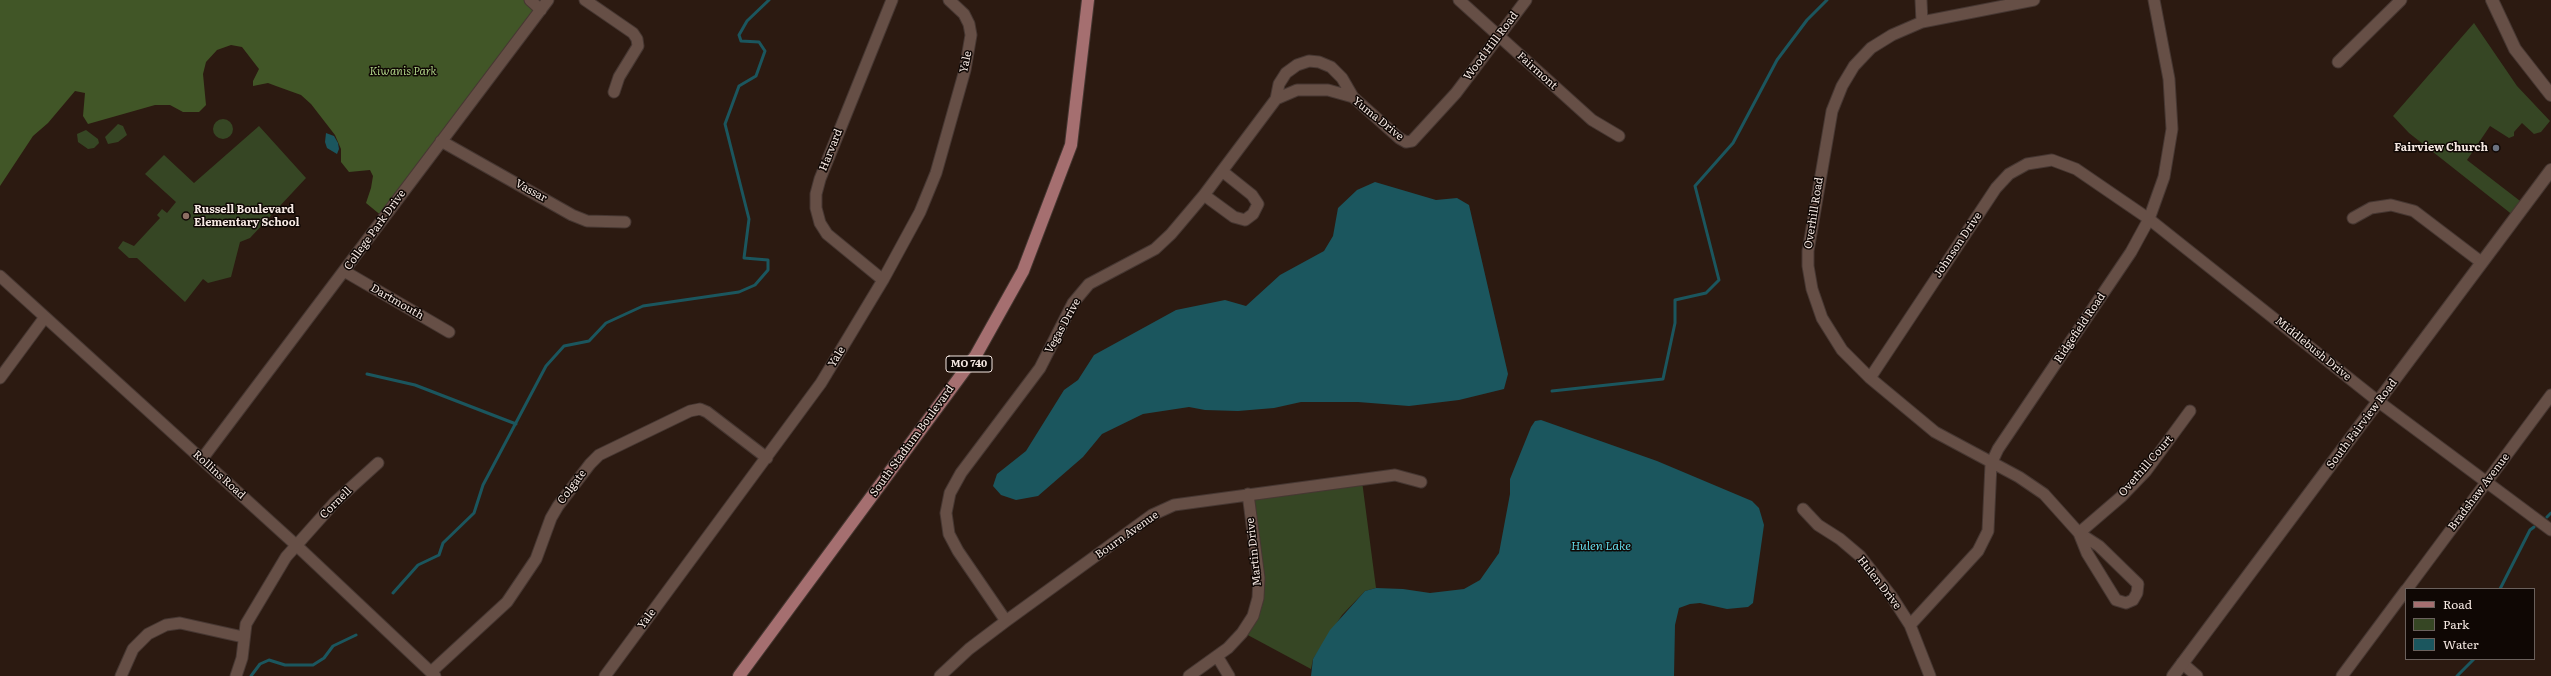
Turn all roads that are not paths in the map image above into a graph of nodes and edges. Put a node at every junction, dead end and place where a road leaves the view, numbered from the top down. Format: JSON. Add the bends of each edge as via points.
{"nodes":[{"id":1,"x":530,"y":0,"type":"edge"},
{"id":2,"x":548,"y":0,"type":"edge"},
{"id":3,"x":585,"y":0,"type":"edge"},
{"id":4,"x":892,"y":0,"type":"edge"},
{"id":5,"x":949,"y":0,"type":"edge"},
{"id":6,"x":1088,"y":0,"type":"edge"},
{"id":7,"x":1459,"y":0,"type":"edge"},
{"id":8,"x":1526,"y":0,"type":"edge"},
{"id":9,"x":1922,"y":0,"type":"edge"},
{"id":10,"x":2034,"y":0,"type":"edge"},
{"id":11,"x":2154,"y":0,"type":"edge"},
{"id":12,"x":2401,"y":0,"type":"edge"},
{"id":13,"x":2492,"y":0,"type":"edge"},
{"id":14,"x":541,"y":10,"type":"junction"},
{"id":15,"x":1922,"y":22,"type":"junction"},
{"id":16,"x":1498,"y":36,"type":"junction"},
{"id":17,"x":2338,"y":62,"type":"dead end"},
{"id":18,"x":1328,"y":90,"type":"joint"},
{"id":19,"x":614,"y":92,"type":"dead end"},
{"id":20,"x":1456,"y":93,"type":"joint"},
{"id":21,"x":2551,"y":95,"type":"edge"},
{"id":22,"x":1353,"y":97,"type":"junction"},
{"id":23,"x":1276,"y":99,"type":"junction"},
{"id":24,"x":1619,"y":136,"type":"dead end"},
{"id":25,"x":441,"y":141,"type":"junction"},
{"id":26,"x":2076,"y":169,"type":"joint"},
{"id":27,"x":2551,"y":170,"type":"edge"},
{"id":28,"x":1222,"y":171,"type":"junction"},
{"id":29,"x":1204,"y":195,"type":"junction"},
{"id":30,"x":2353,"y":218,"type":"dead end"},
{"id":31,"x":2149,"y":219,"type":"junction"},
{"id":32,"x":625,"y":222,"type":"dead end"},
{"id":33,"x":2481,"y":262,"type":"junction"},
{"id":34,"x":344,"y":271,"type":"junction"},
{"id":35,"x":0,"y":276,"type":"edge"},
{"id":36,"x":883,"y":280,"type":"junction"},
{"id":37,"x":45,"y":317,"type":"junction"},
{"id":38,"x":449,"y":332,"type":"dead end"},
{"id":39,"x":0,"y":378,"type":"edge"},
{"id":40,"x":1870,"y":378,"type":"junction"},
{"id":41,"x":2551,"y":395,"type":"edge"},
{"id":42,"x":2379,"y":402,"type":"junction"},
{"id":43,"x":2190,"y":411,"type":"dead end"},
{"id":44,"x":767,"y":458,"type":"junction"},
{"id":45,"x":202,"y":459,"type":"junction"},
{"id":46,"x":378,"y":463,"type":"dead end"},
{"id":47,"x":1991,"y":464,"type":"junction"},
{"id":48,"x":1421,"y":482,"type":"dead end"},
{"id":49,"x":2487,"y":482,"type":"junction"},
{"id":50,"x":1248,"y":494,"type":"junction"},
{"id":51,"x":1803,"y":509,"type":"dead end"},
{"id":52,"x":2551,"y":530,"type":"edge"},
{"id":53,"x":2079,"y":532,"type":"junction"},
{"id":54,"x":296,"y":545,"type":"junction"},
{"id":55,"x":2408,"y":588,"type":"edge"},
{"id":56,"x":2405,"y":591,"type":"edge"},
{"id":57,"x":1006,"y":621,"type":"junction"},
{"id":58,"x":1910,"y":625,"type":"junction"},
{"id":59,"x":243,"y":637,"type":"junction"},
{"id":60,"x":1217,"y":656,"type":"junction"},
{"id":61,"x":2182,"y":663,"type":"junction"},
{"id":62,"x":433,"y":674,"type":"edge"},
{"id":63,"x":121,"y":676,"type":"edge"},
{"id":64,"x":236,"y":676,"type":"edge"},
{"id":65,"x":605,"y":676,"type":"edge"},
{"id":66,"x":739,"y":676,"type":"edge"},
{"id":67,"x":940,"y":676,"type":"edge"},
{"id":68,"x":1189,"y":676,"type":"edge"},
{"id":69,"x":1229,"y":676,"type":"edge"},
{"id":70,"x":1930,"y":676,"type":"edge"},
{"id":71,"x":2173,"y":676,"type":"edge"},
{"id":72,"x":2197,"y":676,"type":"edge"},
{"id":73,"x":2342,"y":676,"type":"edge"}],
"edges":[{"from":1,"to":14,"type":"street"},
{"from":2,"to":14,"type":"street","name":"College Park Drive"},
{"from":3,"to":19,"type":"street","via":[[633,33],[637,39],[638,46],[619,77]]},
{"from":4,"to":36,"type":"street","name":"Harvard","via":[[816,194],[820,223],[827,234]]},
{"from":5,"to":36,"type":"street","name":"Yale","via":[[964,14],[969,24],[971,35],[965,70],[936,173],[920,212]]},
{"from":6,"to":66,"type":"main road","name":"South Stadium Boulevard","number":"MO 740","via":[[1071,145],[1023,271],[976,355]]},
{"from":7,"to":16,"type":"street","name":"Fairmont"},
{"from":8,"to":16,"type":"street","name":"Wood Hill Road"},
{"from":9,"to":15,"type":"street"},
{"from":10,"to":15,"type":"street","name":"Overhill Road"},
{"from":11,"to":31,"type":"street","name":"Ridgefield Road","via":[[2169,79],[2172,129],[2164,177]]},
{"from":12,"to":17,"type":"street"},
{"from":13,"to":21,"type":"street","via":[[2515,49]]},
{"from":14,"to":25,"type":"street","name":"College Park Drive"},
{"from":15,"to":40,"type":"street","name":"Overhill Road","via":[[1892,35],[1871,48],[1854,66],[1842,86],[1832,111],[1808,251],[1812,289],[1822,318],[1842,350]]},
{"from":16,"to":20,"type":"street","name":"Wood Hill Road"},
{"from":16,"to":24,"type":"street","name":"Fairmont","via":[[1592,120]]},
{"from":18,"to":22,"type":"street","name":"Yuma Drive"},
{"from":18,"to":23,"type":"street","name":"Vegas Drive","via":[[1297,90]]},
{"from":20,"to":22,"type":"street","name":"Yuma Drive","via":[[1418,137],[1406,142]]},
{"from":22,"to":23,"type":"street","via":[[1342,78],[1331,67],[1309,61],[1297,64],[1286,73],[1279,84]]},
{"from":23,"to":28,"type":"street","name":"Vegas Drive"},
{"from":25,"to":32,"type":"street","name":"Vassar","via":[[572,215],[587,221]]},
{"from":25,"to":34,"type":"street","name":"College Park Drive"},
{"from":26,"to":31,"type":"street","name":"Middlebush Drive"},
{"from":26,"to":40,"type":"street","name":"Johnson Drive","via":[[2052,160],[2027,164],[2009,174],[1996,188]]},
{"from":27,"to":33,"type":"street","name":"South Fairview Road"},
{"from":28,"to":29,"type":"street","name":"Vegas Drive"},
{"from":28,"to":29,"type":"street","via":[[1252,195],[1258,204],[1253,214],[1245,220],[1234,217]]},
{"from":29,"to":57,"type":"street","name":"Vegas Drive","via":[[1171,234],[1154,249],[1089,284],[1073,303],[1040,368],[961,473],[950,493],[946,513],[949,534]]},
{"from":30,"to":33,"type":"street","via":[[2372,208],[2391,205],[2414,211]]},
{"from":31,"to":42,"type":"street","name":"Middlebush Drive"},
{"from":31,"to":47,"type":"street","name":"Ridgefield Road","via":[[2131,252],[1998,449]]},
{"from":33,"to":42,"type":"street","name":"South Fairview Road"},
{"from":34,"to":38,"type":"street","name":"Dartmouth"},
{"from":34,"to":45,"type":"street","name":"College Park Drive"},
{"from":35,"to":37,"type":"street","name":"Rollins Road"},
{"from":36,"to":44,"type":"street","name":"Yale","via":[[822,383]]},
{"from":37,"to":39,"type":"street"},
{"from":37,"to":45,"type":"street","name":"Rollins Road"},
{"from":40,"to":47,"type":"street","name":"Overhill Road","via":[[1934,432]]},
{"from":41,"to":49,"type":"street","name":"Bradshaw Avenue"},
{"from":42,"to":49,"type":"street","name":"Middlebush Drive"},
{"from":42,"to":61,"type":"street","name":"South Fairview Road"},
{"from":43,"to":53,"type":"street","name":"Overhill Court","via":[[2146,471],[2122,496]]},
{"from":44,"to":62,"type":"street","name":"Colgate","via":[[700,409],[664,423],[599,455],[558,506],[536,559],[507,602]]},
{"from":44,"to":65,"type":"street","name":"Yale"},
{"from":45,"to":54,"type":"street","name":"Rollins Road"},
{"from":46,"to":54,"type":"street","name":"Cornell","via":[[335,502]]},
{"from":47,"to":53,"type":"street","name":"Overhill Road","via":[[2019,477],[2044,494]]},
{"from":47,"to":58,"type":"street","name":"Ridgefield Road","via":[[1988,531],[1985,538],[1978,551]]},
{"from":48,"to":50,"type":"street","name":"Bourn Avenue","via":[[1396,475]]},
{"from":49,"to":52,"type":"street","name":"Middlebush Drive"},
{"from":49,"to":55,"type":"street","name":"Bradshaw Avenue"},
{"from":50,"to":57,"type":"street","name":"Bourn Avenue","via":[[1174,505],[1152,515]]},
{"from":50,"to":60,"type":"street","name":"Martin Drive","via":[[1259,578],[1258,598],[1253,616],[1242,633]]},
{"from":51,"to":58,"type":"street","name":"Hulen Drive","via":[[1818,525],[1840,538],[1860,556]]},
{"from":53,"to":53,"type":"street","name":"Overhill Road","via":[[2087,553],[2116,600],[2126,603],[2133,600],[2138,584],[2099,546]]},
{"from":54,"to":59,"type":"street","name":"Cornell","via":[[246,624]]},
{"from":54,"to":62,"type":"street","name":"Rollins Road"},
{"from":56,"to":73,"type":"street","name":"Bradshaw Avenue"},
{"from":57,"to":67,"type":"street","name":"Bourn Avenue","via":[[969,649]]},
{"from":58,"to":70,"type":"street","name":"Hulen Drive"},
{"from":59,"to":63,"type":"street","via":[[180,623],[166,625],[148,634],[133,649]]},
{"from":59,"to":64,"type":"street","name":"Cornell","via":[[242,658]]},
{"from":60,"to":68,"type":"street","name":"Martin Drive"},
{"from":60,"to":69,"type":"street"},
{"from":61,"to":71,"type":"street","name":"South Fairview Road"},
{"from":61,"to":72,"type":"street"}]}
